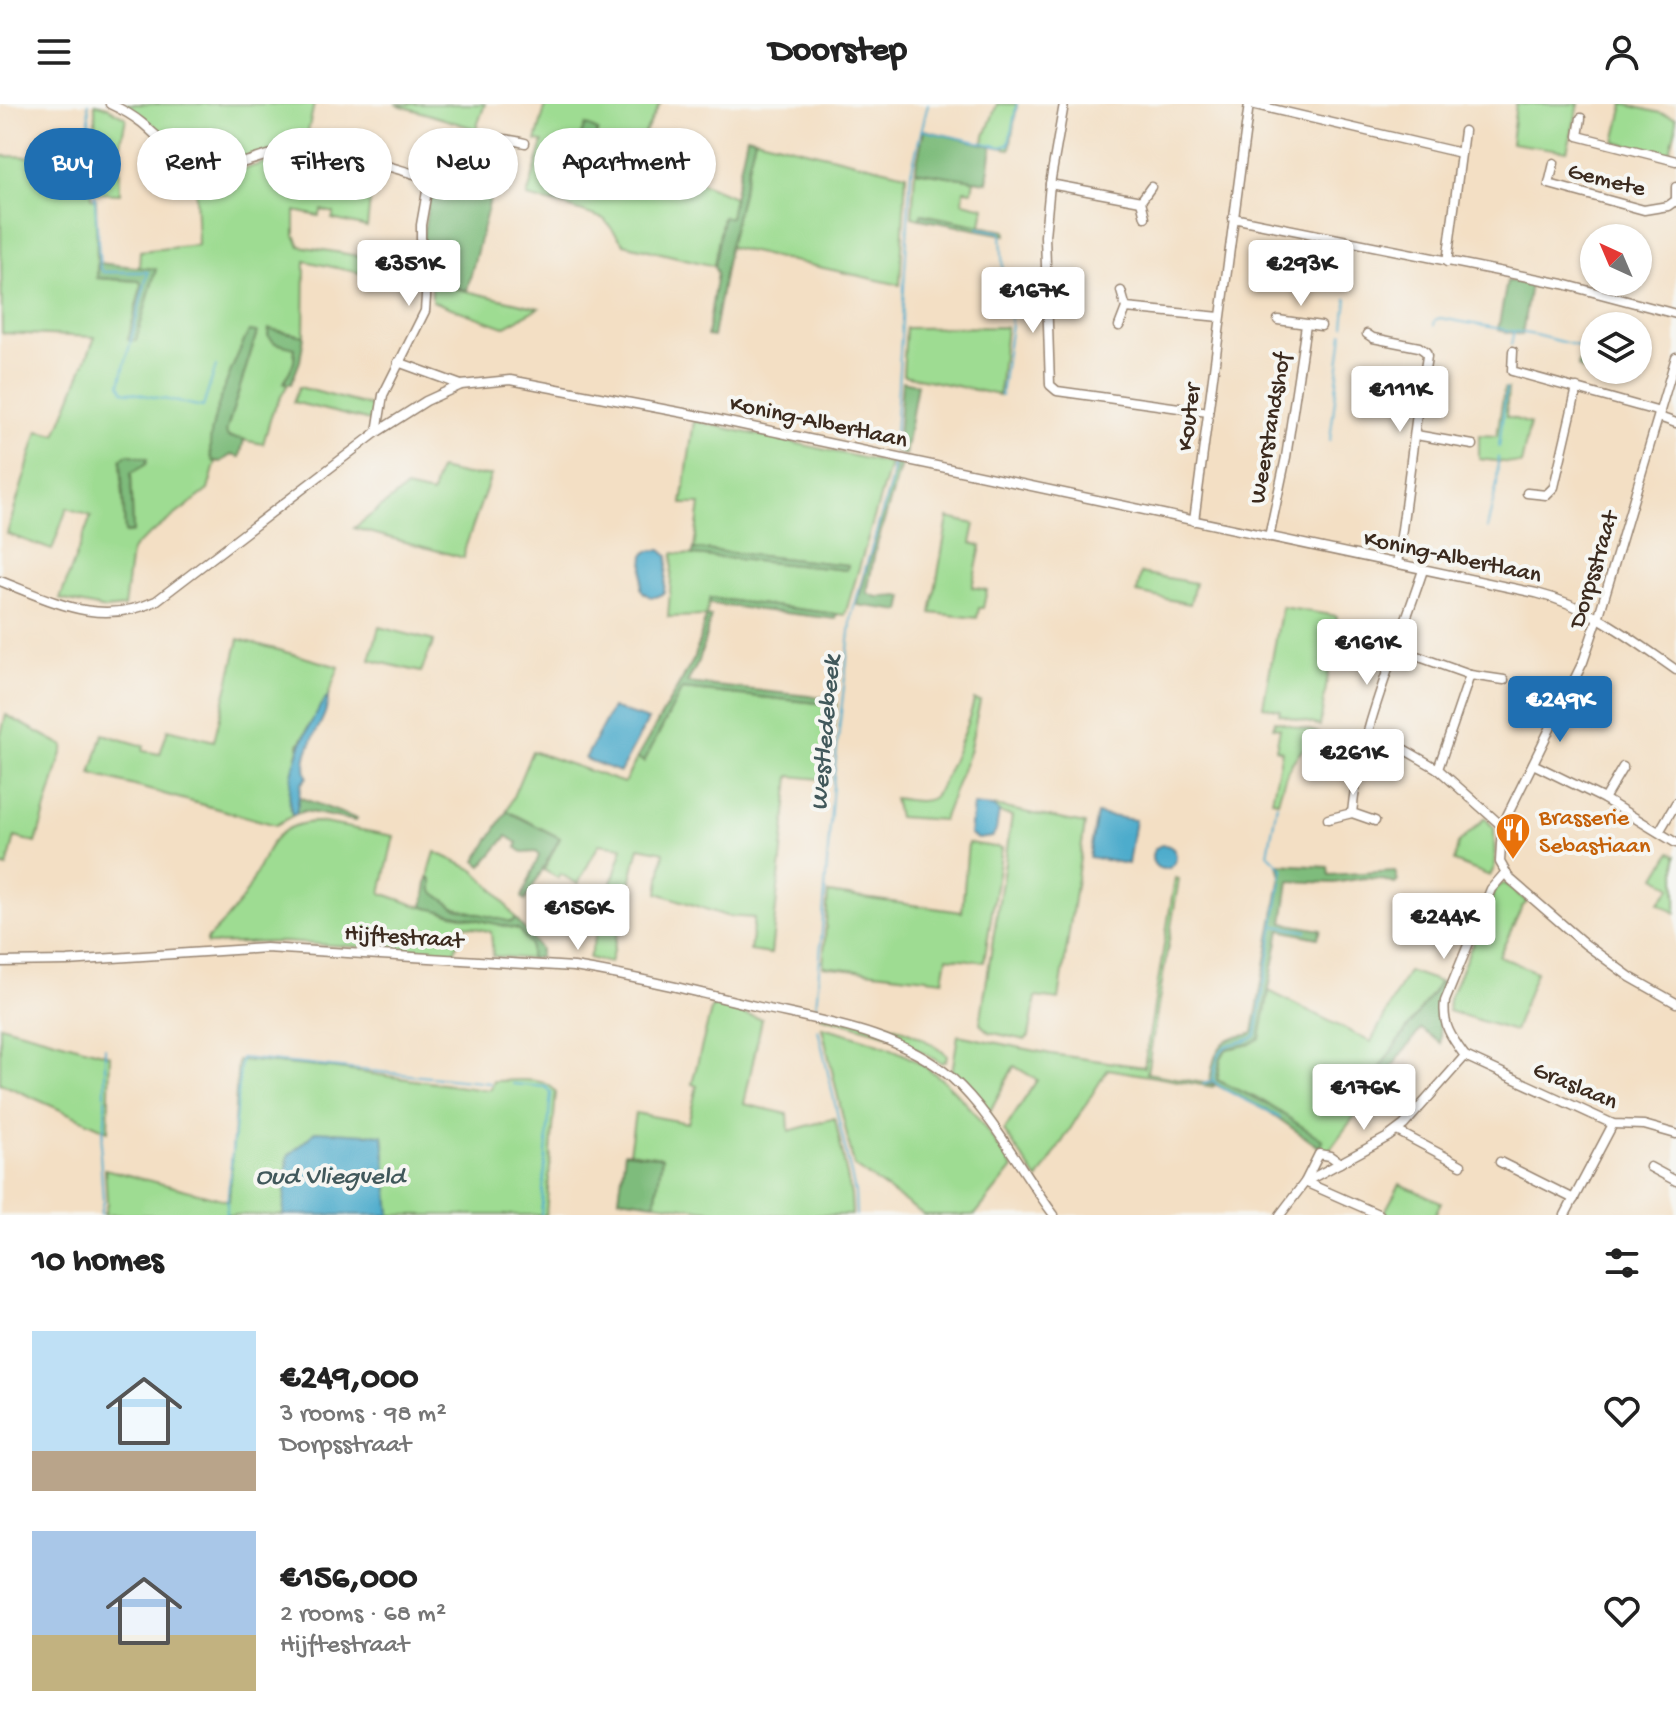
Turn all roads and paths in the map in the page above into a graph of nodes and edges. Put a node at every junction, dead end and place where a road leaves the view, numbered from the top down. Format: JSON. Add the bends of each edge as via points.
{"nodes":[{"id":1,"x":110,"y":104,"type":"edge"},
{"id":2,"x":1064,"y":104,"type":"edge"},
{"id":3,"x":1250,"y":104,"type":"edge"},
{"id":4,"x":1581,"y":118,"type":"dead end"},
{"id":5,"x":1464,"y":131,"type":"dead end"},
{"id":6,"x":518,"y":141,"type":"edge"},
{"id":7,"x":525,"y":143,"type":"dead end"},
{"id":8,"x":1461,"y":153,"type":"junction"},
{"id":9,"x":1676,"y":161,"type":"edge"},
{"id":10,"x":1554,"y":163,"type":"dead end"},
{"id":11,"x":408,"y":172,"type":"edge"},
{"id":12,"x":1050,"y":184,"type":"junction"},
{"id":13,"x":1151,"y":187,"type":"dead end"},
{"id":14,"x":1676,"y":187,"type":"edge"},
{"id":15,"x":425,"y":200,"type":"edge"},
{"id":16,"x":1141,"y":201,"type":"junction"},
{"id":17,"x":1675,"y":202,"type":"edge"},
{"id":18,"x":1145,"y":217,"type":"dead end"},
{"id":19,"x":1233,"y":218,"type":"junction"},
{"id":20,"x":1447,"y":262,"type":"junction"},
{"id":21,"x":1121,"y":291,"type":"dead end"},
{"id":22,"x":1126,"y":308,"type":"junction"},
{"id":23,"x":1676,"y":314,"type":"edge"},
{"id":24,"x":1220,"y":317,"type":"junction"},
{"id":25,"x":1278,"y":320,"type":"dead end"},
{"id":26,"x":1306,"y":325,"type":"junction"},
{"id":27,"x":1119,"y":326,"type":"dead end"},
{"id":28,"x":1321,"y":326,"type":"dead end"},
{"id":29,"x":1367,"y":334,"type":"dead end"},
{"id":30,"x":1513,"y":351,"type":"dead end"},
{"id":31,"x":1676,"y":357,"type":"edge"},
{"id":32,"x":398,"y":362,"type":"junction"},
{"id":33,"x":461,"y":385,"type":"junction"},
{"id":34,"x":1577,"y":388,"type":"junction"},
{"id":35,"x":1208,"y":412,"type":"junction"},
{"id":36,"x":1659,"y":414,"type":"junction"},
{"id":37,"x":1676,"y":423,"type":"edge"},
{"id":38,"x":377,"y":432,"type":"junction"},
{"id":39,"x":1416,"y":435,"type":"junction"},
{"id":40,"x":1473,"y":445,"type":"dead end"},
{"id":41,"x":1527,"y":493,"type":"dead end"},
{"id":42,"x":1194,"y":521,"type":"junction"},
{"id":43,"x":1269,"y":537,"type":"junction"},
{"id":44,"x":1397,"y":564,"type":"junction"},
{"id":45,"x":1423,"y":570,"type":"junction"},
{"id":46,"x":0,"y":581,"type":"edge"},
{"id":47,"x":1599,"y":616,"type":"junction"},
{"id":48,"x":1397,"y":649,"type":"junction"},
{"id":49,"x":1676,"y":670,"type":"edge"},
{"id":50,"x":1470,"y":675,"type":"junction"},
{"id":51,"x":1504,"y":680,"type":"dead end"},
{"id":52,"x":1366,"y":738,"type":"junction"},
{"id":53,"x":1533,"y":764,"type":"junction"},
{"id":54,"x":1623,"y":767,"type":"dead end"},
{"id":55,"x":1438,"y":769,"type":"junction"},
{"id":56,"x":1604,"y":799,"type":"junction"},
{"id":57,"x":1676,"y":803,"type":"edge"},
{"id":58,"x":1352,"y":813,"type":"junction"},
{"id":59,"x":1328,"y":819,"type":"dead end"},
{"id":60,"x":1375,"y":821,"type":"dead end"},
{"id":61,"x":1502,"y":826,"type":"junction"},
{"id":62,"x":1659,"y":832,"type":"junction"},
{"id":63,"x":1676,"y":843,"type":"edge"},
{"id":64,"x":1505,"y":873,"type":"junction"},
{"id":65,"x":0,"y":962,"type":"edge"},
{"id":66,"x":1676,"y":1003,"type":"edge"},
{"id":67,"x":1465,"y":1056,"type":"junction"},
{"id":68,"x":1613,"y":1124,"type":"junction"},
{"id":69,"x":1397,"y":1131,"type":"junction"},
{"id":70,"x":1676,"y":1134,"type":"edge"},
{"id":71,"x":1500,"y":1162,"type":"dead end"},
{"id":72,"x":1340,"y":1163,"type":"junction"},
{"id":73,"x":1461,"y":1165,"type":"dead end"},
{"id":74,"x":1650,"y":1167,"type":"dead end"},
{"id":75,"x":1676,"y":1181,"type":"edge"},
{"id":76,"x":1305,"y":1182,"type":"junction"},
{"id":77,"x":1574,"y":1199,"type":"junction"},
{"id":78,"x":1054,"y":1215,"type":"edge"},
{"id":79,"x":1280,"y":1215,"type":"edge"},
{"id":80,"x":1380,"y":1215,"type":"edge"},
{"id":81,"x":1565,"y":1215,"type":"edge"}],
"edges":[{"from":1,"to":11,"type":"street","via":[[192,162],[232,167],[275,152],[308,150]]},
{"from":2,"to":12,"type":"street"},
{"from":3,"to":8,"type":"street"},
{"from":3,"to":19,"type":"street","name":"Kouter"},
{"from":4,"to":9,"type":"street","name":"Gemete","via":[[1578,136]]},
{"from":5,"to":8,"type":"street"},
{"from":6,"to":7,"type":"street"},
{"from":8,"to":20,"type":"street"},
{"from":10,"to":17,"type":"street","name":"Gemete","via":[[1549,184],[1644,210]]},
{"from":12,"to":16,"type":"street"},
{"from":12,"to":35,"type":"street","via":[[1045,236],[1050,385],[1057,391]]},
{"from":13,"to":16,"type":"street"},
{"from":14,"to":17,"type":"street","name":"Gemete"},
{"from":15,"to":32,"type":"street","via":[[421,225],[427,299]]},
{"from":16,"to":18,"type":"street"},
{"from":19,"to":20,"type":"street"},
{"from":19,"to":24,"type":"street","name":"Kouter"},
{"from":20,"to":23,"type":"street","via":[[1563,284]]},
{"from":21,"to":22,"type":"street"},
{"from":22,"to":24,"type":"street"},
{"from":22,"to":27,"type":"street"},
{"from":24,"to":35,"type":"street","name":"Kouter"},
{"from":25,"to":26,"type":"street","name":"Weerstandshof"},
{"from":26,"to":28,"type":"street","name":"Weerstandshof"},
{"from":26,"to":43,"type":"street","name":"Weerstandshof"},
{"from":29,"to":39,"type":"street","via":[[1426,352]]},
{"from":30,"to":34,"type":"street","via":[[1512,371]]},
{"from":31,"to":36,"type":"street","name":"Dorpsstraat"},
{"from":32,"to":33,"type":"street"},
{"from":32,"to":38,"type":"street","via":[[383,395]]},
{"from":33,"to":38,"type":"street","name":"Koning-Albertlaan"},
{"from":33,"to":42,"type":"street","name":"Koning-Albertlaan","via":[[524,381]]},
{"from":34,"to":36,"type":"street"},
{"from":34,"to":41,"type":"street","via":[[1552,491]]},
{"from":35,"to":42,"type":"street","name":"Kouter"},
{"from":36,"to":37,"type":"street"},
{"from":36,"to":47,"type":"street","name":"Dorpsstraat"},
{"from":38,"to":46,"type":"street","name":"Koning-Albertlaan","via":[[156,601],[136,610],[92,613]]},
{"from":39,"to":40,"type":"street"},
{"from":39,"to":44,"type":"street"},
{"from":42,"to":43,"type":"street","name":"Koning-Albertlaan"},
{"from":43,"to":44,"type":"street","name":"Koning-Albertlaan"},
{"from":44,"to":45,"type":"street","name":"Koning-Albertlaan"},
{"from":45,"to":47,"type":"street","name":"Koning-Albertlaan","via":[[1562,599]]},
{"from":45,"to":48,"type":"street"},
{"from":47,"to":49,"type":"street","name":"Koning-Albertlaan"},
{"from":47,"to":53,"type":"street","name":"Dorpsstraat","via":[[1583,662]]},
{"from":48,"to":50,"type":"street"},
{"from":48,"to":52,"type":"street"},
{"from":50,"to":51,"type":"street"},
{"from":50,"to":55,"type":"street"},
{"from":52,"to":55,"type":"street","via":[[1405,750]]},
{"from":52,"to":58,"type":"street"},
{"from":53,"to":56,"type":"street"},
{"from":53,"to":61,"type":"street","name":"Dorpsstraat"},
{"from":54,"to":56,"type":"street"},
{"from":55,"to":61,"type":"street"},
{"from":56,"to":62,"type":"street"},
{"from":57,"to":62,"type":"street"},
{"from":58,"to":59,"type":"street"},
{"from":58,"to":60,"type":"street"},
{"from":61,"to":64,"type":"street","name":"Dorpsstraat","via":[[1499,851]]},
{"from":62,"to":63,"type":"street"},
{"from":64,"to":66,"type":"street","via":[[1585,944]]},
{"from":64,"to":67,"type":"street","via":[[1491,889],[1445,1001],[1445,1027]]},
{"from":65,"to":78,"type":"street","name":"Hijftestraat","via":[[278,948],[574,967],[866,1032],[907,1048],[951,1077]]},
{"from":67,"to":68,"type":"street","name":"Graslaan"},
{"from":67,"to":69,"type":"street"},
{"from":68,"to":70,"type":"street","name":"Graslaan"},
{"from":68,"to":77,"type":"street"},
{"from":69,"to":72,"type":"street"},
{"from":69,"to":73,"type":"street"},
{"from":71,"to":77,"type":"street"},
{"from":72,"to":76,"type":"street"},
{"from":72,"to":76,"type":"street","via":[[1319,1154]]},
{"from":74,"to":75,"type":"street"},
{"from":76,"to":79,"type":"street"},
{"from":76,"to":80,"type":"street"},
{"from":77,"to":81,"type":"street"}]}
